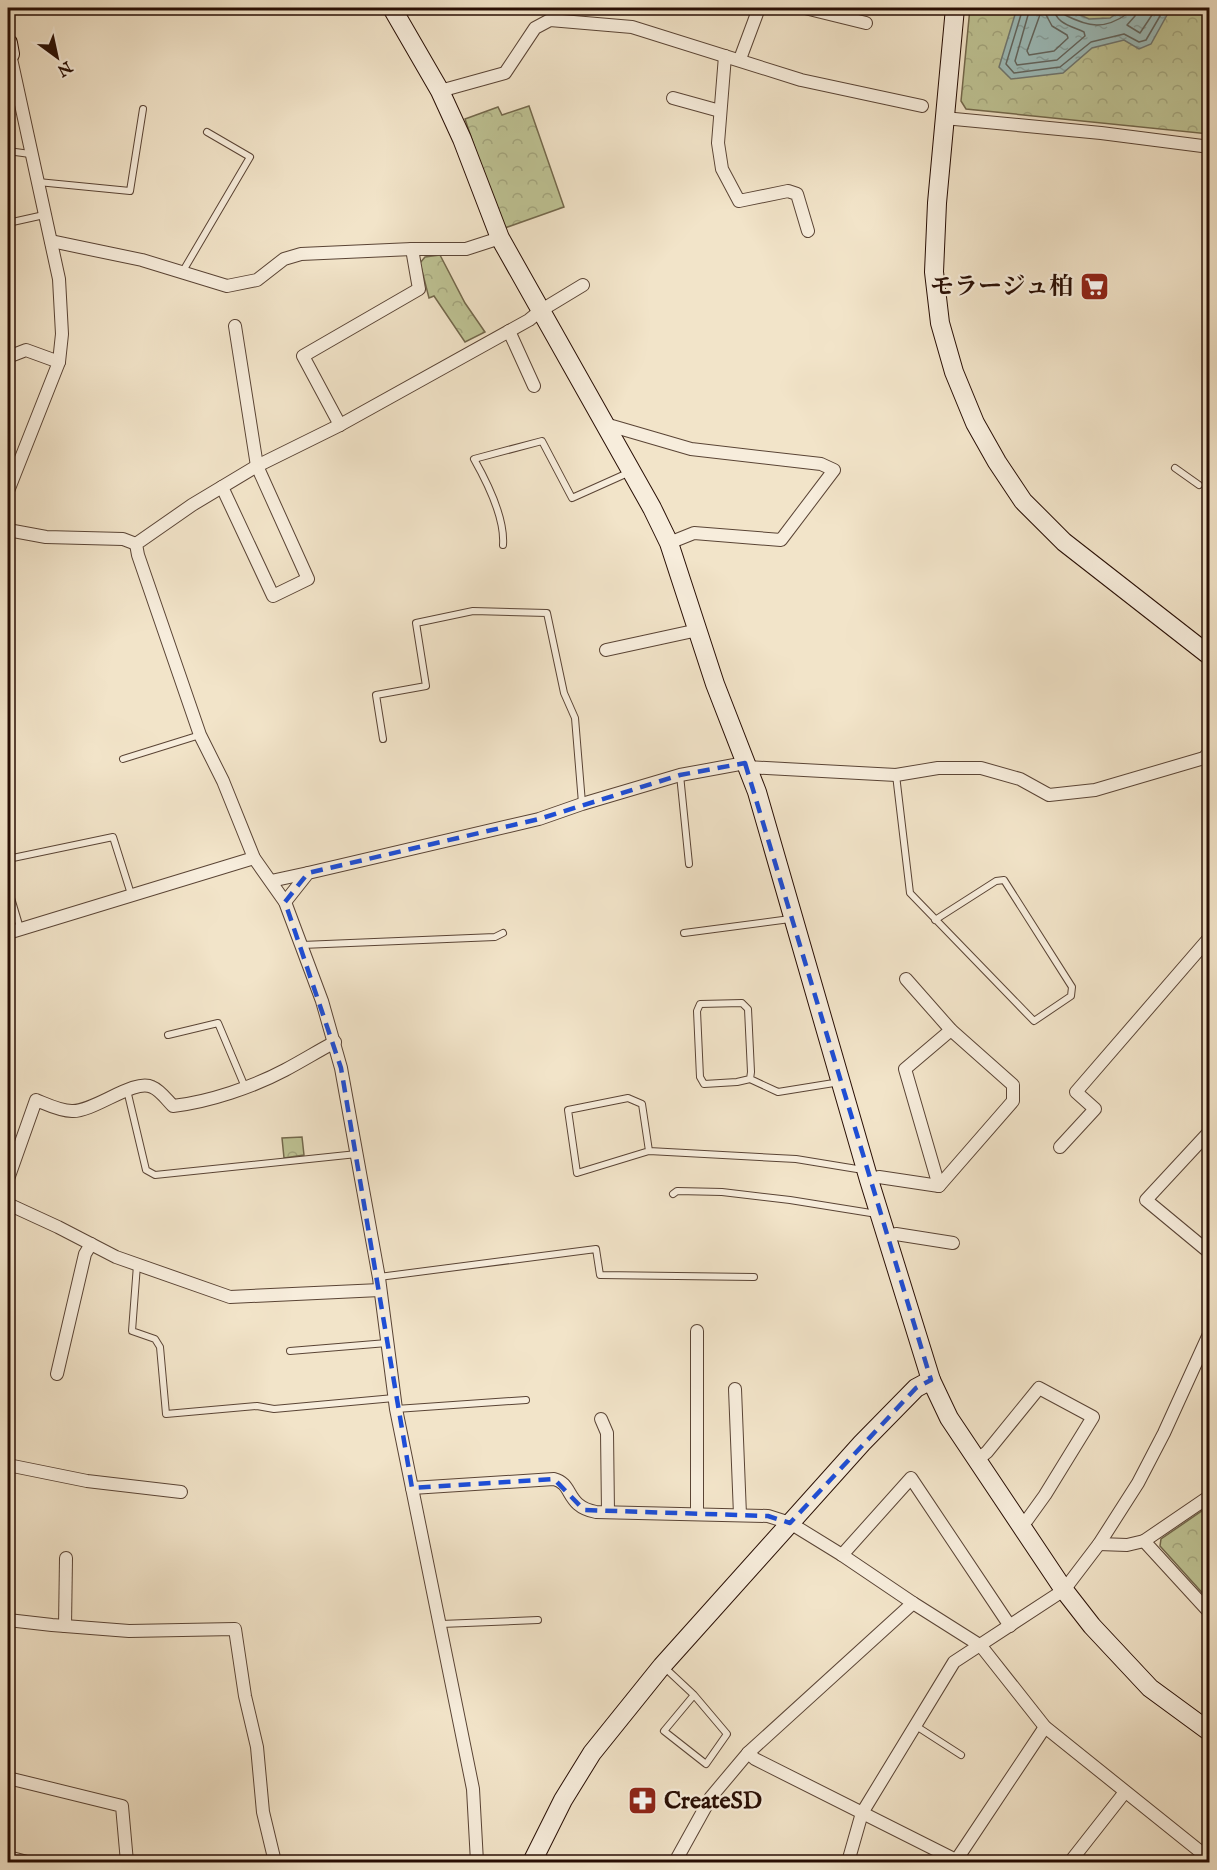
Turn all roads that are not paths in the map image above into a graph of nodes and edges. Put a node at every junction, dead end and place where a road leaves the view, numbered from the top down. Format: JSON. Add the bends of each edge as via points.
{"nodes":[{"id":1,"x":392,"y":8,"type":"edge"},
{"id":2,"x":759,"y":8,"type":"edge"},
{"id":3,"x":805,"y":8,"type":"edge"},
{"id":4,"x":955,"y":8,"type":"edge"},
{"id":5,"x":866,"y":22,"type":"dead end"},
{"id":6,"x":8,"y":50,"type":"edge"},
{"id":7,"x":725,"y":56,"type":"junction"},
{"id":8,"x":740,"y":59,"type":"junction"},
{"id":9,"x":440,"y":91,"type":"junction"},
{"id":10,"x":673,"y":98,"type":"dead end"},
{"id":11,"x":922,"y":106,"type":"dead end"},
{"id":12,"x":143,"y":109,"type":"dead end"},
{"id":13,"x":720,"y":111,"type":"junction"},
{"id":14,"x":944,"y":118,"type":"junction"},
{"id":15,"x":207,"y":132,"type":"dead end"},
{"id":16,"x":1209,"y":147,"type":"edge"},
{"id":17,"x":8,"y":151,"type":"edge"},
{"id":18,"x":30,"y":154,"type":"junction"},
{"id":19,"x":38,"y":182,"type":"junction"},
{"id":20,"x":45,"y":214,"type":"junction"},
{"id":21,"x":8,"y":223,"type":"edge"},
{"id":22,"x":808,"y":231,"type":"dead end"},
{"id":23,"x":500,"y":238,"type":"junction"},
{"id":24,"x":51,"y":241,"type":"junction"},
{"id":25,"x":412,"y":249,"type":"junction"},
{"id":26,"x":183,"y":271,"type":"junction"},
{"id":27,"x":583,"y":285,"type":"dead end"},
{"id":28,"x":540,"y":311,"type":"junction"},
{"id":29,"x":235,"y":326,"type":"dead end"},
{"id":30,"x":509,"y":331,"type":"junction"},
{"id":31,"x":8,"y":357,"type":"edge"},
{"id":32,"x":59,"y":362,"type":"junction"},
{"id":33,"x":534,"y":386,"type":"dead end"},
{"id":34,"x":340,"y":425,"type":"junction"},
{"id":35,"x":606,"y":429,"type":"junction"},
{"id":36,"x":257,"y":466,"type":"junction"},
{"id":37,"x":1175,"y":468,"type":"dead end"},
{"id":38,"x":630,"y":472,"type":"junction"},
{"id":39,"x":1199,"y":485,"type":"dead end"},
{"id":40,"x":222,"y":487,"type":"junction"},
{"id":41,"x":8,"y":491,"type":"edge"},
{"id":42,"x":8,"y":530,"type":"edge"},
{"id":43,"x":669,"y":543,"type":"junction"},
{"id":44,"x":136,"y":544,"type":"junction"},
{"id":45,"x":503,"y":544,"type":"dead end"},
{"id":46,"x":698,"y":630,"type":"junction"},
{"id":47,"x":606,"y":650,"type":"dead end"},
{"id":48,"x":1209,"y":656,"type":"edge"},
{"id":49,"x":200,"y":735,"type":"junction"},
{"id":50,"x":383,"y":739,"type":"dead end"},
{"id":51,"x":1209,"y":751,"type":"edge"},
{"id":52,"x":123,"y":759,"type":"dead end"},
{"id":53,"x":746,"y":765,"type":"junction"},
{"id":54,"x":680,"y":775,"type":"junction"},
{"id":55,"x":896,"y":776,"type":"junction"},
{"id":56,"x":582,"y":804,"type":"junction"},
{"id":57,"x":8,"y":858,"type":"edge"},
{"id":58,"x":254,"y":858,"type":"junction"},
{"id":59,"x":689,"y":864,"type":"dead end"},
{"id":60,"x":308,"y":873,"type":"junction"},
{"id":61,"x":271,"y":881,"type":"junction"},
{"id":62,"x":8,"y":888,"type":"edge"},
{"id":63,"x":131,"y":894,"type":"junction"},
{"id":64,"x":285,"y":902,"type":"junction"},
{"id":65,"x":794,"y":918,"type":"junction"},
{"id":66,"x":935,"y":920,"type":"junction"},
{"id":67,"x":20,"y":928,"type":"junction"},
{"id":68,"x":8,"y":933,"type":"edge"},
{"id":69,"x":503,"y":933,"type":"dead end"},
{"id":70,"x":684,"y":933,"type":"dead end"},
{"id":71,"x":1209,"y":937,"type":"edge"},
{"id":72,"x":302,"y":945,"type":"junction"},
{"id":73,"x":906,"y":979,"type":"dead end"},
{"id":74,"x":951,"y":1030,"type":"junction"},
{"id":75,"x":168,"y":1035,"type":"dead end"},
{"id":76,"x":335,"y":1042,"type":"junction"},
{"id":77,"x":750,"y":1079,"type":"junction"},
{"id":78,"x":840,"y":1082,"type":"junction"},
{"id":79,"x":245,"y":1087,"type":"junction"},
{"id":80,"x":127,"y":1090,"type":"junction"},
{"id":81,"x":1209,"y":1131,"type":"edge"},
{"id":82,"x":1060,"y":1147,"type":"dead end"},
{"id":83,"x":649,"y":1151,"type":"junction"},
{"id":84,"x":357,"y":1154,"type":"junction"},
{"id":85,"x":867,"y":1173,"type":"junction"},
{"id":86,"x":8,"y":1179,"type":"edge"},
{"id":87,"x":939,"y":1186,"type":"junction"},
{"id":88,"x":673,"y":1194,"type":"dead end"},
{"id":89,"x":8,"y":1204,"type":"edge"},
{"id":90,"x":880,"y":1214,"type":"junction"},
{"id":91,"x":887,"y":1236,"type":"junction"},
{"id":92,"x":953,"y":1243,"type":"dead end"},
{"id":93,"x":91,"y":1244,"type":"junction"},
{"id":94,"x":1209,"y":1253,"type":"edge"},
{"id":95,"x":137,"y":1265,"type":"junction"},
{"id":96,"x":754,"y":1277,"type":"dead end"},
{"id":97,"x":379,"y":1284,"type":"junction"},
{"id":98,"x":697,"y":1331,"type":"dead end"},
{"id":99,"x":1209,"y":1332,"type":"edge"},
{"id":100,"x":387,"y":1343,"type":"junction"},
{"id":101,"x":290,"y":1351,"type":"dead end"},
{"id":102,"x":57,"y":1374,"type":"dead end"},
{"id":103,"x":931,"y":1380,"type":"junction"},
{"id":104,"x":735,"y":1389,"type":"dead end"},
{"id":105,"x":526,"y":1400,"type":"dead end"},
{"id":106,"x":395,"y":1404,"type":"junction"},
{"id":107,"x":601,"y":1419,"type":"dead end"},
{"id":108,"x":977,"y":1460,"type":"junction"},
{"id":109,"x":8,"y":1465,"type":"edge"},
{"id":110,"x":412,"y":1488,"type":"junction"},
{"id":111,"x":181,"y":1492,"type":"dead end"},
{"id":112,"x":1209,"y":1496,"type":"edge"},
{"id":113,"x":608,"y":1512,"type":"junction"},
{"id":114,"x":697,"y":1514,"type":"junction"},
{"id":115,"x":740,"y":1515,"type":"junction"},
{"id":116,"x":790,"y":1523,"type":"junction"},
{"id":117,"x":1021,"y":1525,"type":"junction"},
{"id":118,"x":1144,"y":1541,"type":"junction"},
{"id":119,"x":1099,"y":1544,"type":"junction"},
{"id":120,"x":842,"y":1555,"type":"junction"},
{"id":121,"x":66,"y":1558,"type":"dead end"},
{"id":122,"x":1064,"y":1590,"type":"junction"},
{"id":123,"x":913,"y":1603,"type":"junction"},
{"id":124,"x":1209,"y":1612,"type":"edge"},
{"id":125,"x":8,"y":1620,"type":"edge"},
{"id":126,"x":538,"y":1620,"type":"dead end"},
{"id":127,"x":441,"y":1624,"type":"junction"},
{"id":128,"x":65,"y":1626,"type":"junction"},
{"id":129,"x":1010,"y":1626,"type":"junction"},
{"id":130,"x":981,"y":1646,"type":"junction"},
{"id":131,"x":662,"y":1666,"type":"junction"},
{"id":132,"x":694,"y":1695,"type":"junction"},
{"id":133,"x":916,"y":1726,"type":"junction"},
{"id":134,"x":1045,"y":1727,"type":"junction"},
{"id":135,"x":1209,"y":1732,"type":"edge"},
{"id":136,"x":748,"y":1753,"type":"junction"},
{"id":137,"x":961,"y":1755,"type":"dead end"},
{"id":138,"x":8,"y":1778,"type":"edge"},
{"id":139,"x":1125,"y":1792,"type":"junction"},
{"id":140,"x":862,"y":1813,"type":"junction"},
{"id":141,"x":8,"y":1857,"type":"edge"},
{"id":142,"x":1206,"y":1858,"type":"edge"},
{"id":143,"x":955,"y":1861,"type":"edge"},
{"id":144,"x":27,"y":1863,"type":"edge"},
{"id":145,"x":127,"y":1863,"type":"edge"},
{"id":146,"x":275,"y":1863,"type":"edge"},
{"id":147,"x":477,"y":1863,"type":"edge"},
{"id":148,"x":532,"y":1863,"type":"edge"},
{"id":149,"x":675,"y":1863,"type":"edge"},
{"id":150,"x":848,"y":1863,"type":"edge"},
{"id":151,"x":1070,"y":1863,"type":"edge"}],
"edges":[{"from":1,"to":9,"type":"street"},
{"from":2,"to":8,"type":"street"},
{"from":3,"to":5,"type":"street"},
{"from":4,"to":14,"type":"street"},
{"from":6,"to":18,"type":"street"},
{"from":7,"to":8,"type":"street"},
{"from":7,"to":9,"type":"street","via":[[632,27],[550,20],[535,28],[506,74]]},
{"from":7,"to":13,"type":"street"},
{"from":8,"to":11,"type":"street","via":[[801,80]]},
{"from":9,"to":23,"type":"street"},
{"from":10,"to":13,"type":"street"},
{"from":12,"to":19,"type":"lane","via":[[130,191]]},
{"from":13,"to":22,"type":"street","via":[[718,144],[722,169],[739,201],[788,191],[797,194]]},
{"from":14,"to":16,"type":"street"},
{"from":14,"to":48,"type":"street","via":[[934,272],[940,323],[975,423],[1023,501],[1064,542]]},
{"from":15,"to":26,"type":"lane","via":[[250,157]]},
{"from":17,"to":18,"type":"lane"},
{"from":18,"to":19,"type":"street"},
{"from":19,"to":20,"type":"street"},
{"from":20,"to":21,"type":"lane"},
{"from":20,"to":24,"type":"street"},
{"from":23,"to":25,"type":"street","via":[[466,249]]},
{"from":23,"to":28,"type":"street"},
{"from":24,"to":26,"type":"street"},
{"from":24,"to":32,"type":"street","via":[[62,303]]},
{"from":25,"to":26,"type":"street","via":[[301,254],[284,259],[257,280],[227,286]]},
{"from":25,"to":34,"type":"street","via":[[420,289],[303,356]]},
{"from":27,"to":28,"type":"street"},
{"from":28,"to":30,"type":"street"},
{"from":28,"to":35,"type":"street"},
{"from":29,"to":36,"type":"street"},
{"from":30,"to":33,"type":"street"},
{"from":30,"to":34,"type":"street"},
{"from":31,"to":32,"type":"street","via":[[26,350]]},
{"from":32,"to":41,"type":"street"},
{"from":34,"to":36,"type":"street"},
{"from":35,"to":38,"type":"street"},
{"from":35,"to":43,"type":"street","via":[[612,426],[691,449],[821,464],[834,470],[781,540],[694,533]]},
{"from":36,"to":40,"type":"street"},
{"from":36,"to":40,"type":"street","via":[[308,579],[273,596]]},
{"from":37,"to":39,"type":"lane"},
{"from":38,"to":43,"type":"street"},
{"from":38,"to":45,"type":"lane","via":[[573,498],[542,441],[474,459],[485,478],[504,533]]},
{"from":40,"to":44,"type":"street"},
{"from":42,"to":44,"type":"street","via":[[46,537],[123,539]]},
{"from":43,"to":46,"type":"street"},
{"from":44,"to":49,"type":"street"},
{"from":46,"to":47,"type":"street"},
{"from":46,"to":53,"type":"street"},
{"from":49,"to":52,"type":"lane"},
{"from":49,"to":58,"type":"street"},
{"from":50,"to":56,"type":"lane","via":[[376,695],[426,686],[416,623],[473,611],[547,613],[564,693],[575,718]]},
{"from":51,"to":55,"type":"street","via":[[1204,758],[1071,794],[1049,795],[1020,779],[981,768],[938,768]]},
{"from":53,"to":54,"type":"street"},
{"from":53,"to":55,"type":"street"},
{"from":53,"to":65,"type":"street"},
{"from":54,"to":56,"type":"street"},
{"from":54,"to":59,"type":"lane"},
{"from":55,"to":66,"type":"lane","via":[[909,893]]},
{"from":56,"to":60,"type":"street","via":[[528,822]]},
{"from":57,"to":63,"type":"lane","via":[[113,837]]},
{"from":58,"to":61,"type":"street"},
{"from":58,"to":63,"type":"street"},
{"from":60,"to":61,"type":"street"},
{"from":60,"to":64,"type":"street"},
{"from":61,"to":64,"type":"street"},
{"from":62,"to":67,"type":"lane"},
{"from":63,"to":67,"type":"street"},
{"from":64,"to":72,"type":"street"},
{"from":65,"to":70,"type":"lane"},
{"from":65,"to":78,"type":"street"},
{"from":66,"to":66,"type":"lane","via":[[1034,1021],[1071,996],[1072,987],[1004,880],[996,881]]},
{"from":67,"to":68,"type":"street"},
{"from":69,"to":72,"type":"lane","via":[[495,937]]},
{"from":71,"to":82,"type":"street","via":[[1076,1092],[1095,1109]]},
{"from":72,"to":76,"type":"street"},
{"from":73,"to":74,"type":"street"},
{"from":74,"to":87,"type":"street","via":[[905,1069]]},
{"from":74,"to":87,"type":"street","via":[[1013,1085],[1012,1101]]},
{"from":75,"to":79,"type":"lane","via":[[218,1023]]},
{"from":76,"to":79,"type":"street"},
{"from":76,"to":84,"type":"street"},
{"from":77,"to":77,"type":"lane","via":[[704,1084],[700,1077],[700,1004],[742,1003],[748,1009]]},
{"from":77,"to":78,"type":"lane","via":[[778,1092]]},
{"from":78,"to":85,"type":"street"},
{"from":79,"to":80,"type":"street","via":[[173,1106],[154,1087]]},
{"from":80,"to":84,"type":"lane","via":[[146,1170],[155,1175]]},
{"from":80,"to":86,"type":"street","via":[[94,1106],[72,1111],[36,1100]]},
{"from":81,"to":94,"type":"street","via":[[1146,1200]]},
{"from":83,"to":83,"type":"lane","via":[[577,1173],[568,1110],[628,1098],[642,1104]]},
{"from":83,"to":85,"type":"lane","via":[[796,1158]]},
{"from":84,"to":97,"type":"street"},
{"from":85,"to":87,"type":"street"},
{"from":85,"to":90,"type":"street"},
{"from":88,"to":90,"type":"lane","via":[[722,1192]]},
{"from":89,"to":93,"type":"street"},
{"from":90,"to":91,"type":"street"},
{"from":91,"to":92,"type":"street"},
{"from":91,"to":103,"type":"street"},
{"from":93,"to":95,"type":"street"},
{"from":93,"to":102,"type":"street","via":[[85,1254]]},
{"from":95,"to":97,"type":"street","via":[[230,1297]]},
{"from":95,"to":106,"type":"lane","via":[[132,1331],[155,1339],[160,1347],[166,1414],[257,1406],[274,1409]]},
{"from":96,"to":97,"type":"lane","via":[[600,1275],[596,1249]]},
{"from":97,"to":100,"type":"street"},
{"from":98,"to":114,"type":"street"},
{"from":99,"to":119,"type":"street","via":[[1138,1484]]},
{"from":100,"to":101,"type":"lane"},
{"from":100,"to":106,"type":"street"},
{"from":103,"to":108,"type":"street","via":[[949,1418]]},
{"from":103,"to":116,"type":"street","via":[[916,1388]]},
{"from":104,"to":115,"type":"street"},
{"from":105,"to":106,"type":"lane"},
{"from":106,"to":110,"type":"street"},
{"from":107,"to":113,"type":"street","via":[[606,1433]]},
{"from":108,"to":117,"type":"street"},
{"from":108,"to":117,"type":"street","via":[[1039,1388],[1093,1417],[1045,1495]]},
{"from":109,"to":111,"type":"street","via":[[87,1481]]},
{"from":110,"to":113,"type":"street","via":[[554,1479],[584,1510]]},
{"from":110,"to":127,"type":"street"},
{"from":112,"to":118,"type":"street"},
{"from":113,"to":114,"type":"street"},
{"from":114,"to":115,"type":"street"},
{"from":115,"to":116,"type":"street","via":[[768,1516]]},
{"from":116,"to":120,"type":"street"},
{"from":116,"to":131,"type":"street"},
{"from":117,"to":122,"type":"street"},
{"from":118,"to":119,"type":"street"},
{"from":118,"to":124,"type":"street"},
{"from":119,"to":122,"type":"street"},
{"from":120,"to":123,"type":"street"},
{"from":120,"to":129,"type":"street","via":[[911,1478]]},
{"from":121,"to":128,"type":"street"},
{"from":122,"to":129,"type":"street"},
{"from":122,"to":135,"type":"street","via":[[1150,1688]]},
{"from":123,"to":130,"type":"street"},
{"from":123,"to":136,"type":"street"},
{"from":125,"to":128,"type":"street"},
{"from":126,"to":127,"type":"lane"},
{"from":127,"to":147,"type":"street","via":[[473,1789]]},
{"from":128,"to":146,"type":"street","via":[[129,1631],[235,1629],[257,1746],[262,1812]]},
{"from":129,"to":130,"type":"street"},
{"from":130,"to":133,"type":"street","via":[[954,1662]]},
{"from":130,"to":134,"type":"street"},
{"from":131,"to":132,"type":"lane"},
{"from":131,"to":148,"type":"street","via":[[592,1753]]},
{"from":132,"to":132,"type":"lane","via":[[727,1734],[706,1764],[664,1731]]},
{"from":133,"to":137,"type":"lane"},
{"from":133,"to":140,"type":"street"},
{"from":134,"to":139,"type":"street"},
{"from":134,"to":143,"type":"street"},
{"from":136,"to":140,"type":"street"},
{"from":136,"to":149,"type":"street","via":[[711,1797]]},
{"from":138,"to":145,"type":"street","via":[[122,1806]]},
{"from":139,"to":142,"type":"street"},
{"from":139,"to":151,"type":"street"},
{"from":140,"to":143,"type":"street"},
{"from":140,"to":150,"type":"street"},
{"from":141,"to":144,"type":"street"}]}
